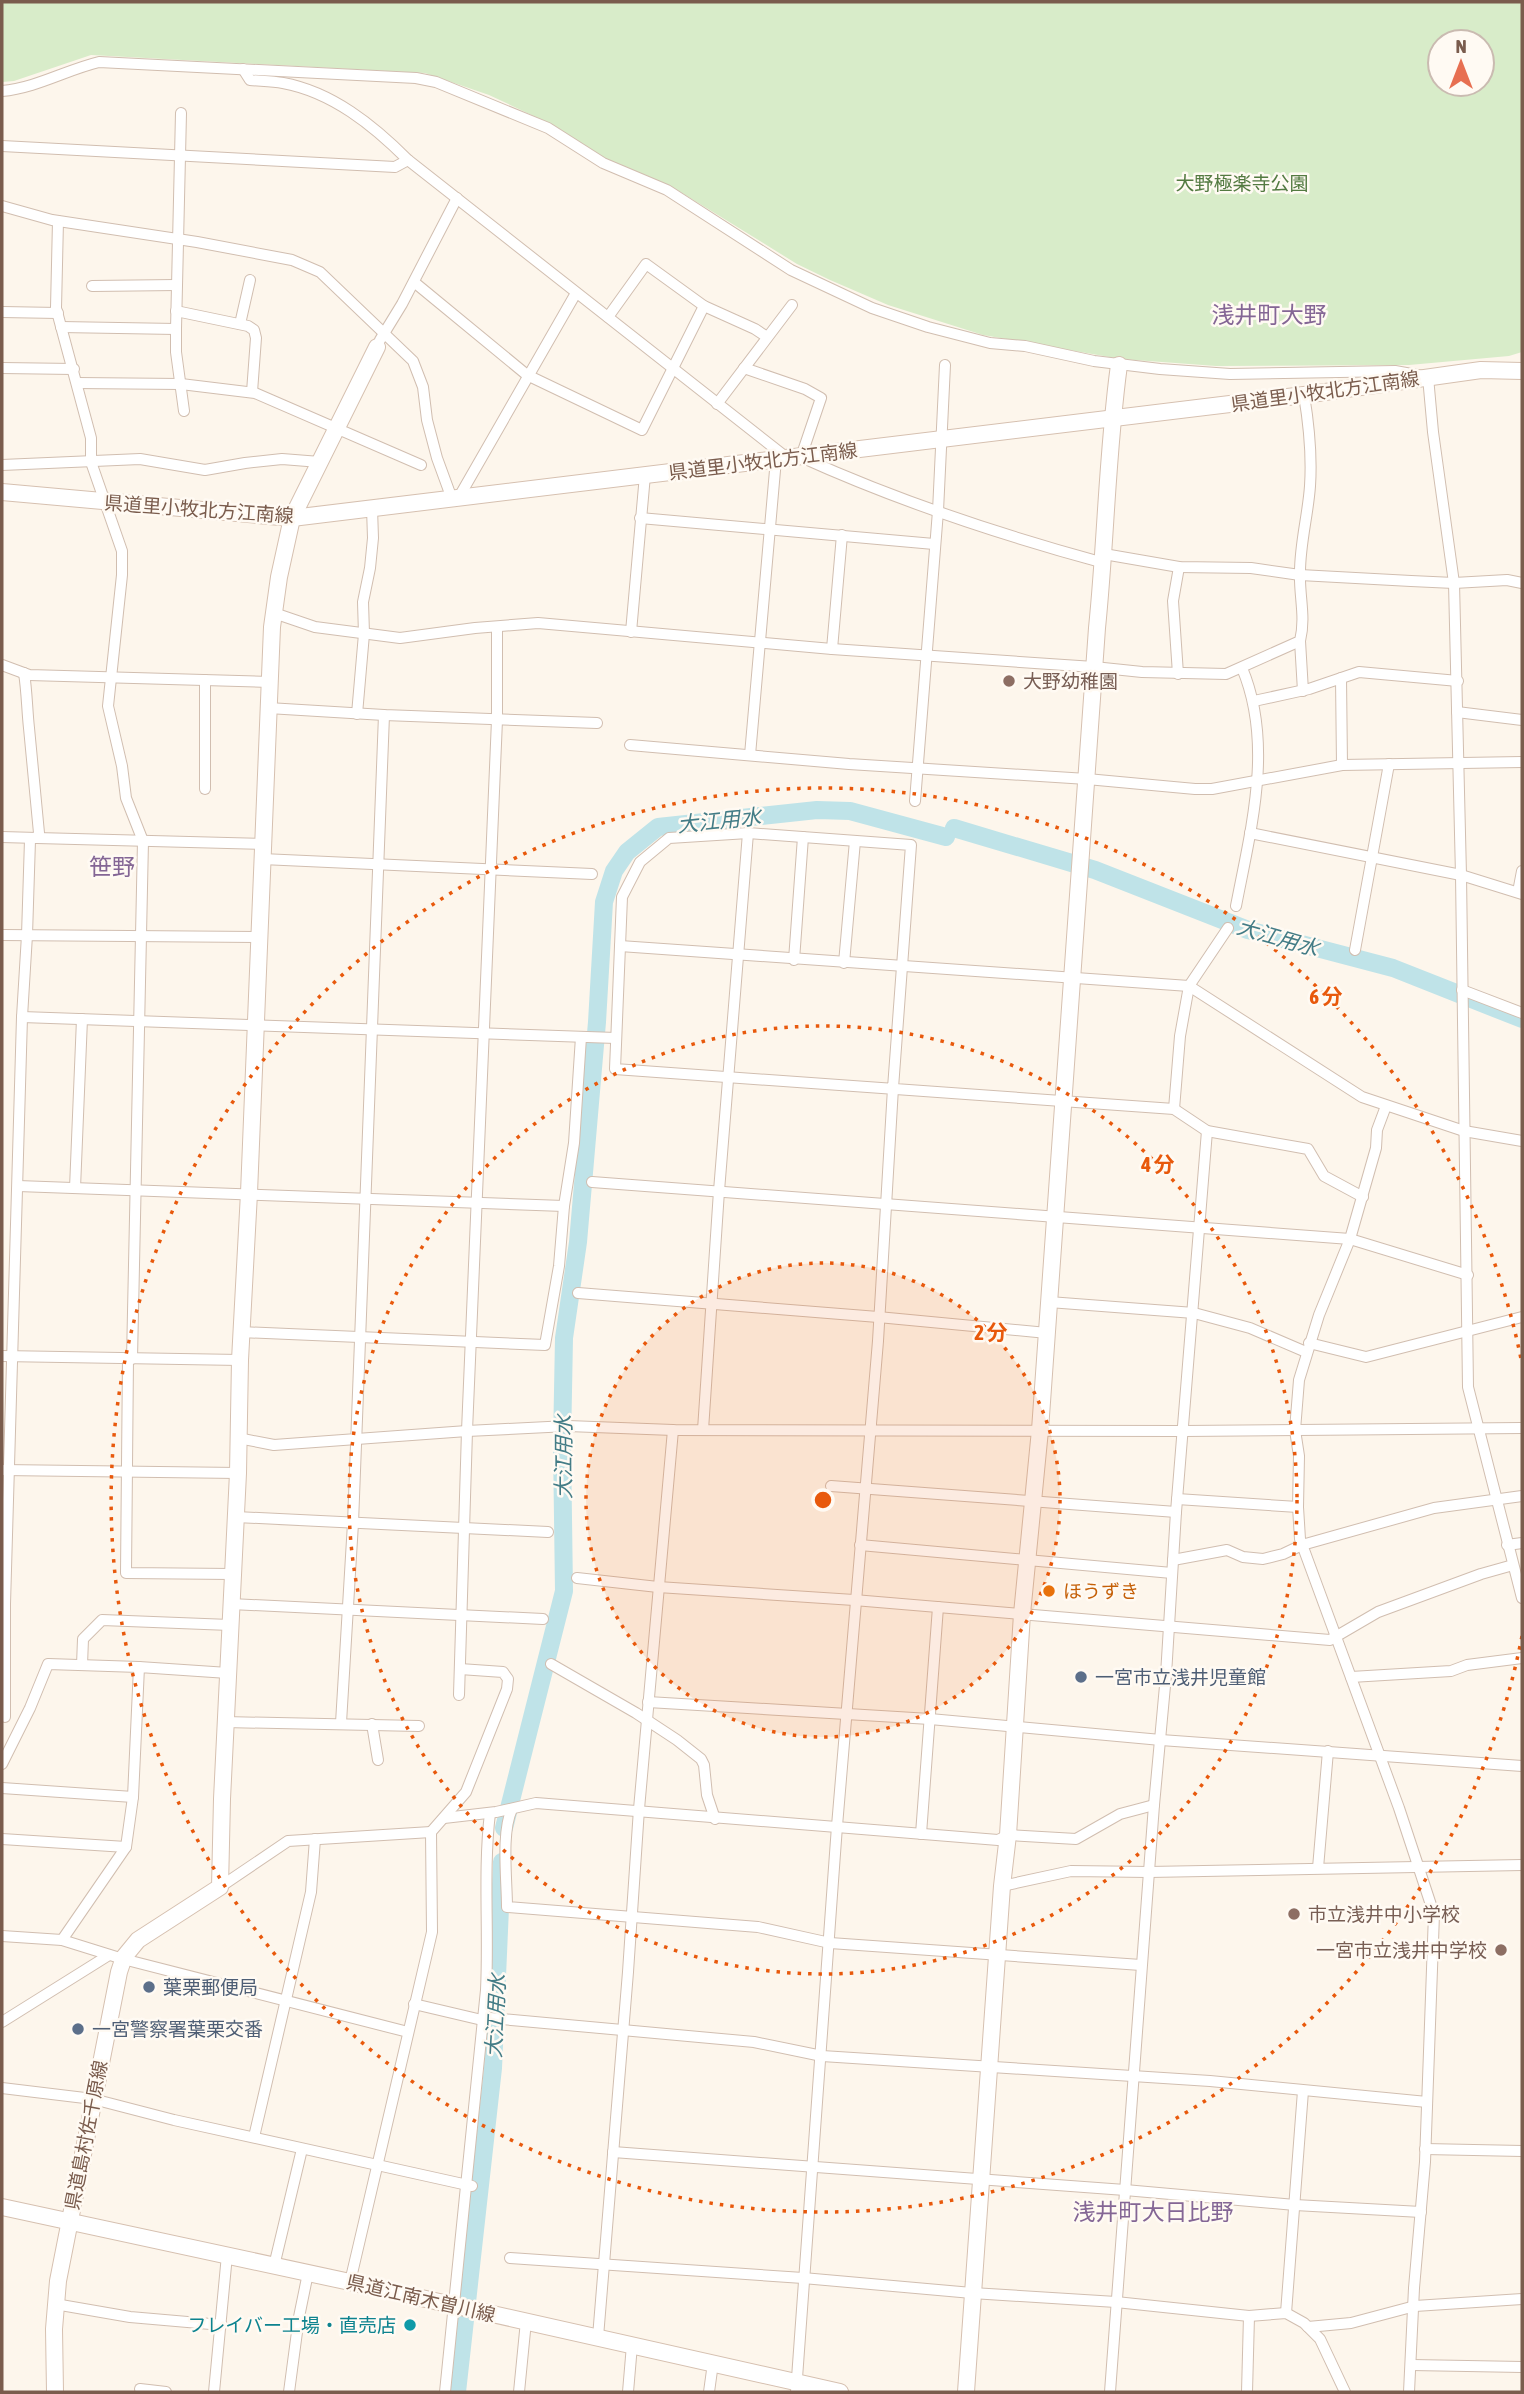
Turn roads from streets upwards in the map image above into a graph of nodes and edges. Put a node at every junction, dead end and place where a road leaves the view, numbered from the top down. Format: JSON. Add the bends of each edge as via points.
{"nodes":[{"id":1,"x":243,"y":69,"type":"junction"},
{"id":2,"x":2,"y":91,"type":"edge"},
{"id":3,"x":181,"y":113,"type":"dead end"},
{"id":4,"x":2,"y":146,"type":"edge"},
{"id":5,"x":180,"y":156,"type":"junction"},
{"id":6,"x":408,"y":160,"type":"junction"},
{"id":7,"x":457,"y":198,"type":"junction"},
{"id":8,"x":2,"y":206,"type":"edge"},
{"id":9,"x":58,"y":221,"type":"junction"},
{"id":10,"x":176,"y":239,"type":"junction"},
{"id":11,"x":250,"y":280,"type":"dead end"},
{"id":12,"x":414,"y":282,"type":"junction"},
{"id":13,"x":176,"y":285,"type":"junction"},
{"id":14,"x":92,"y":286,"type":"dead end"},
{"id":15,"x":576,"y":293,"type":"junction"},
{"id":16,"x":792,"y":304,"type":"dead end"},
{"id":17,"x":704,"y":306,"type":"junction"},
{"id":18,"x":176,"y":311,"type":"junction"},
{"id":19,"x":2,"y":312,"type":"edge"},
{"id":20,"x":58,"y":313,"type":"junction"},
{"id":21,"x":608,"y":317,"type":"junction"},
{"id":22,"x":240,"y":324,"type":"junction"},
{"id":23,"x":61,"y":327,"type":"junction"},
{"id":24,"x":176,"y":329,"type":"junction"},
{"id":25,"x":767,"y":337,"type":"junction"},
{"id":26,"x":380,"y":341,"type":"junction"},
{"id":27,"x":945,"y":365,"type":"dead end"},
{"id":28,"x":1119,"y":365,"type":"junction"},
{"id":29,"x":2,"y":368,"type":"edge"},
{"id":30,"x":744,"y":368,"type":"junction"},
{"id":31,"x":74,"y":369,"type":"junction"},
{"id":32,"x":672,"y":369,"type":"junction"},
{"id":33,"x":1520,"y":370,"type":"edge"},
{"id":34,"x":527,"y":375,"type":"junction"},
{"id":35,"x":1428,"y":377,"type":"junction"},
{"id":36,"x":77,"y":383,"type":"junction"},
{"id":37,"x":181,"y":384,"type":"junction"},
{"id":38,"x":252,"y":392,"type":"junction"},
{"id":39,"x":1304,"y":395,"type":"junction"},
{"id":40,"x":717,"y":404,"type":"junction"},
{"id":41,"x":184,"y":411,"type":"dead end"},
{"id":42,"x":1112,"y":419,"type":"junction"},
{"id":43,"x":337,"y":427,"type":"junction"},
{"id":44,"x":940,"y":439,"type":"junction"},
{"id":45,"x":788,"y":458,"type":"junction"},
{"id":46,"x":91,"y":462,"type":"junction"},
{"id":47,"x":320,"y":462,"type":"junction"},
{"id":48,"x":2,"y":464,"type":"edge"},
{"id":49,"x":421,"y":465,"type":"dead end"},
{"id":50,"x":645,"y":475,"type":"junction"},
{"id":51,"x":2,"y":492,"type":"edge"},
{"id":52,"x":456,"y":498,"type":"junction"},
{"id":53,"x":104,"y":502,"type":"junction"},
{"id":54,"x":372,"y":508,"type":"junction"},
{"id":55,"x":938,"y":511,"type":"junction"},
{"id":56,"x":292,"y":518,"type":"junction"},
{"id":57,"x":640,"y":518,"type":"junction"},
{"id":58,"x":769,"y":529,"type":"junction"},
{"id":59,"x":842,"y":535,"type":"junction"},
{"id":60,"x":934,"y":544,"type":"junction"},
{"id":61,"x":1104,"y":559,"type":"junction"},
{"id":62,"x":1180,"y":567,"type":"junction"},
{"id":63,"x":1300,"y":575,"type":"junction"},
{"id":64,"x":1454,"y":583,"type":"junction"},
{"id":65,"x":1522,"y":583,"type":"edge"},
{"id":66,"x":274,"y":613,"type":"junction"},
{"id":67,"x":497,"y":628,"type":"junction"},
{"id":68,"x":631,"y":632,"type":"junction"},
{"id":69,"x":364,"y":634,"type":"junction"},
{"id":70,"x":1300,"y":641,"type":"junction"},
{"id":71,"x":760,"y":643,"type":"junction"},
{"id":72,"x":832,"y":649,"type":"junction"},
{"id":73,"x":925,"y":654,"type":"junction"},
{"id":74,"x":2,"y":665,"type":"edge"},
{"id":75,"x":1094,"y":667,"type":"junction"},
{"id":76,"x":1242,"y":667,"type":"junction"},
{"id":77,"x":24,"y":673,"type":"junction"},
{"id":78,"x":1178,"y":674,"type":"junction"},
{"id":79,"x":1341,"y":678,"type":"junction"},
{"id":80,"x":111,"y":679,"type":"junction"},
{"id":81,"x":205,"y":680,"type":"junction"},
{"id":82,"x":1458,"y":681,"type":"junction"},
{"id":83,"x":269,"y":682,"type":"junction"},
{"id":84,"x":1303,"y":691,"type":"junction"},
{"id":85,"x":1254,"y":701,"type":"junction"},
{"id":86,"x":268,"y":708,"type":"junction"},
{"id":87,"x":1457,"y":712,"type":"junction"},
{"id":88,"x":357,"y":714,"type":"junction"},
{"id":89,"x":384,"y":715,"type":"junction"},
{"id":90,"x":497,"y":720,"type":"junction"},
{"id":91,"x":1522,"y":720,"type":"edge"},
{"id":92,"x":597,"y":723,"type":"dead end"},
{"id":93,"x":630,"y":746,"type":"dead end"},
{"id":94,"x":750,"y":755,"type":"junction"},
{"id":95,"x":1522,"y":762,"type":"edge"},
{"id":96,"x":1458,"y":763,"type":"junction"},
{"id":97,"x":1389,"y":764,"type":"junction"},
{"id":98,"x":1342,"y":765,"type":"junction"},
{"id":99,"x":919,"y":768,"type":"junction"},
{"id":100,"x":1087,"y":779,"type":"junction"},
{"id":101,"x":1257,"y":781,"type":"junction"},
{"id":102,"x":205,"y":789,"type":"dead end"},
{"id":103,"x":915,"y":801,"type":"dead end"},
{"id":104,"x":748,"y":833,"type":"junction"},
{"id":105,"x":1250,"y":834,"type":"junction"},
{"id":106,"x":2,"y":837,"type":"edge"},
{"id":107,"x":803,"y":837,"type":"junction"},
{"id":108,"x":33,"y":839,"type":"junction"},
{"id":109,"x":143,"y":841,"type":"junction"},
{"id":110,"x":855,"y":841,"type":"junction"},
{"id":111,"x":262,"y":852,"type":"junction"},
{"id":112,"x":1372,"y":858,"type":"junction"},
{"id":113,"x":377,"y":864,"type":"junction"},
{"id":114,"x":490,"y":869,"type":"junction"},
{"id":115,"x":1522,"y":870,"type":"edge"},
{"id":116,"x":593,"y":874,"type":"dead end"},
{"id":117,"x":1461,"y":875,"type":"junction"},
{"id":118,"x":1520,"y":893,"type":"edge"},
{"id":119,"x":1237,"y":906,"type":"dead end"},
{"id":120,"x":1228,"y":928,"type":"dead end"},
{"id":121,"x":2,"y":935,"type":"edge"},
{"id":122,"x":27,"y":935,"type":"junction"},
{"id":123,"x":141,"y":936,"type":"junction"},
{"id":124,"x":258,"y":937,"type":"junction"},
{"id":125,"x":620,"y":946,"type":"junction"},
{"id":126,"x":1355,"y":950,"type":"dead end"},
{"id":127,"x":738,"y":956,"type":"junction"},
{"id":128,"x":794,"y":960,"type":"junction"},
{"id":129,"x":845,"y":963,"type":"junction"},
{"id":130,"x":901,"y":967,"type":"junction"},
{"id":131,"x":1072,"y":977,"type":"junction"},
{"id":132,"x":1189,"y":986,"type":"junction"},
{"id":133,"x":1462,"y":994,"type":"junction"},
{"id":134,"x":1522,"y":1013,"type":"edge"},
{"id":135,"x":22,"y":1017,"type":"junction"},
{"id":136,"x":82,"y":1019,"type":"junction"},
{"id":137,"x":138,"y":1021,"type":"junction"},
{"id":138,"x":255,"y":1026,"type":"junction"},
{"id":139,"x":372,"y":1031,"type":"junction"},
{"id":140,"x":483,"y":1034,"type":"junction"},
{"id":141,"x":591,"y":1037,"type":"junction"},
{"id":142,"x":616,"y":1038,"type":"junction"},
{"id":143,"x":727,"y":1076,"type":"junction"},
{"id":144,"x":893,"y":1088,"type":"junction"},
{"id":145,"x":1062,"y":1101,"type":"junction"},
{"id":146,"x":1386,"y":1106,"type":"junction"},
{"id":147,"x":1174,"y":1109,"type":"junction"},
{"id":148,"x":1207,"y":1131,"type":"junction"},
{"id":149,"x":1464,"y":1131,"type":"junction"},
{"id":150,"x":1522,"y":1141,"type":"edge"},
{"id":151,"x":592,"y":1182,"type":"dead end"},
{"id":152,"x":18,"y":1186,"type":"junction"},
{"id":153,"x":75,"y":1188,"type":"junction"},
{"id":154,"x":134,"y":1189,"type":"junction"},
{"id":155,"x":719,"y":1191,"type":"junction"},
{"id":156,"x":249,"y":1193,"type":"junction"},
{"id":157,"x":1363,"y":1197,"type":"junction"},
{"id":158,"x":363,"y":1198,"type":"junction"},
{"id":159,"x":478,"y":1202,"type":"junction"},
{"id":160,"x":886,"y":1205,"type":"junction"},
{"id":161,"x":564,"y":1206,"type":"junction"},
{"id":162,"x":1055,"y":1216,"type":"junction"},
{"id":163,"x":1198,"y":1228,"type":"junction"},
{"id":164,"x":1350,"y":1239,"type":"junction"},
{"id":165,"x":1468,"y":1275,"type":"junction"},
{"id":166,"x":578,"y":1293,"type":"dead end"},
{"id":167,"x":1049,"y":1301,"type":"junction"},
{"id":168,"x":710,"y":1304,"type":"junction"},
{"id":169,"x":1194,"y":1313,"type":"junction"},
{"id":170,"x":878,"y":1317,"type":"junction"},
{"id":171,"x":1522,"y":1317,"type":"edge"},
{"id":172,"x":1467,"y":1330,"type":"junction"},
{"id":173,"x":241,"y":1332,"type":"junction"},
{"id":174,"x":1047,"y":1334,"type":"junction"},
{"id":175,"x":359,"y":1338,"type":"junction"},
{"id":176,"x":471,"y":1341,"type":"junction"},
{"id":177,"x":1308,"y":1347,"type":"junction"},
{"id":178,"x":7,"y":1356,"type":"edge"},
{"id":179,"x":130,"y":1359,"type":"junction"},
{"id":180,"x":240,"y":1360,"type":"junction"},
{"id":181,"x":1477,"y":1428,"type":"junction"},
{"id":182,"x":1522,"y":1428,"type":"edge"},
{"id":183,"x":869,"y":1429,"type":"junction"},
{"id":184,"x":673,"y":1430,"type":"junction"},
{"id":185,"x":703,"y":1430,"type":"junction"},
{"id":186,"x":1040,"y":1430,"type":"junction"},
{"id":187,"x":1296,"y":1430,"type":"junction"},
{"id":188,"x":467,"y":1431,"type":"junction"},
{"id":189,"x":1184,"y":1431,"type":"junction"},
{"id":190,"x":238,"y":1438,"type":"junction"},
{"id":191,"x":356,"y":1440,"type":"junction"},
{"id":192,"x":6,"y":1470,"type":"edge"},
{"id":193,"x":127,"y":1472,"type":"junction"},
{"id":194,"x":238,"y":1474,"type":"junction"},
{"id":195,"x":831,"y":1486,"type":"dead end"},
{"id":196,"x":864,"y":1488,"type":"junction"},
{"id":197,"x":1522,"y":1496,"type":"edge"},
{"id":198,"x":1177,"y":1499,"type":"junction"},
{"id":199,"x":1497,"y":1499,"type":"junction"},
{"id":200,"x":1034,"y":1501,"type":"junction"},
{"id":201,"x":1297,"y":1507,"type":"junction"},
{"id":202,"x":1175,"y":1512,"type":"junction"},
{"id":203,"x":236,"y":1517,"type":"junction"},
{"id":204,"x":352,"y":1523,"type":"junction"},
{"id":205,"x":464,"y":1526,"type":"junction"},
{"id":206,"x":548,"y":1532,"type":"dead end"},
{"id":207,"x":1522,"y":1543,"type":"edge"},
{"id":208,"x":860,"y":1545,"type":"junction"},
{"id":209,"x":1302,"y":1545,"type":"junction"},
{"id":210,"x":1507,"y":1545,"type":"junction"},
{"id":211,"x":1029,"y":1560,"type":"junction"},
{"id":212,"x":1173,"y":1560,"type":"junction"},
{"id":213,"x":1513,"y":1565,"type":"junction"},
{"id":214,"x":1172,"y":1573,"type":"junction"},
{"id":215,"x":232,"y":1574,"type":"junction"},
{"id":216,"x":577,"y":1578,"type":"dead end"},
{"id":217,"x":658,"y":1587,"type":"junction"},
{"id":218,"x":1522,"y":1598,"type":"edge"},
{"id":219,"x":855,"y":1600,"type":"junction"},
{"id":220,"x":4,"y":1604,"type":"edge"},
{"id":221,"x":231,"y":1604,"type":"junction"},
{"id":222,"x":938,"y":1607,"type":"junction"},
{"id":223,"x":349,"y":1609,"type":"junction"},
{"id":224,"x":462,"y":1614,"type":"junction"},
{"id":225,"x":1022,"y":1614,"type":"junction"},
{"id":226,"x":543,"y":1619,"type":"dead end"},
{"id":227,"x":230,"y":1625,"type":"junction"},
{"id":228,"x":1168,"y":1625,"type":"junction"},
{"id":229,"x":1335,"y":1636,"type":"junction"},
{"id":230,"x":1522,"y":1658,"type":"edge"},
{"id":231,"x":551,"y":1664,"type":"dead end"},
{"id":232,"x":82,"y":1665,"type":"junction"},
{"id":233,"x":139,"y":1667,"type":"junction"},
{"id":234,"x":460,"y":1669,"type":"junction"},
{"id":235,"x":228,"y":1673,"type":"junction"},
{"id":236,"x":1351,"y":1677,"type":"junction"},
{"id":237,"x":458,"y":1695,"type":"dead end"},
{"id":238,"x":648,"y":1702,"type":"junction"},
{"id":239,"x":846,"y":1713,"type":"junction"},
{"id":240,"x":3,"y":1716,"type":"edge"},
{"id":241,"x":25,"y":1718,"type":"junction"},
{"id":242,"x":930,"y":1719,"type":"junction"},
{"id":243,"x":646,"y":1720,"type":"junction"},
{"id":244,"x":225,"y":1722,"type":"junction"},
{"id":245,"x":341,"y":1723,"type":"junction"},
{"id":246,"x":372,"y":1724,"type":"junction"},
{"id":247,"x":419,"y":1726,"type":"dead end"},
{"id":248,"x":1013,"y":1726,"type":"junction"},
{"id":249,"x":1161,"y":1740,"type":"junction"},
{"id":250,"x":1328,"y":1751,"type":"junction"},
{"id":251,"x":1380,"y":1755,"type":"junction"},
{"id":252,"x":378,"y":1760,"type":"dead end"},
{"id":253,"x":2,"y":1764,"type":"edge"},
{"id":254,"x":1522,"y":1766,"type":"edge"},
{"id":255,"x":2,"y":1788,"type":"edge"},
{"id":256,"x":133,"y":1797,"type":"junction"},
{"id":257,"x":1154,"y":1805,"type":"junction"},
{"id":258,"x":511,"y":1809,"type":"junction"},
{"id":259,"x":639,"y":1810,"type":"junction"},
{"id":260,"x":493,"y":1813,"type":"junction"},
{"id":261,"x":444,"y":1818,"type":"junction"},
{"id":262,"x":715,"y":1819,"type":"junction"},
{"id":263,"x":837,"y":1826,"type":"junction"},
{"id":264,"x":431,"y":1832,"type":"junction"},
{"id":265,"x":921,"y":1834,"type":"junction"},
{"id":266,"x":1008,"y":1835,"type":"junction"},
{"id":267,"x":2,"y":1839,"type":"edge"},
{"id":268,"x":315,"y":1839,"type":"junction"},
{"id":269,"x":126,"y":1847,"type":"junction"},
{"id":270,"x":1522,"y":1865,"type":"edge"},
{"id":271,"x":1418,"y":1867,"type":"junction"},
{"id":272,"x":1318,"y":1868,"type":"junction"},
{"id":273,"x":1149,"y":1872,"type":"junction"},
{"id":274,"x":1002,"y":1886,"type":"junction"},
{"id":275,"x":220,"y":1887,"type":"junction"},
{"id":276,"x":631,"y":1918,"type":"junction"},
{"id":277,"x":2,"y":1936,"type":"edge"},
{"id":278,"x":62,"y":1940,"type":"junction"},
{"id":279,"x":830,"y":1943,"type":"junction"},
{"id":280,"x":997,"y":1954,"type":"junction"},
{"id":281,"x":116,"y":1957,"type":"junction"},
{"id":282,"x":1141,"y":1965,"type":"junction"},
{"id":283,"x":286,"y":2002,"type":"junction"},
{"id":284,"x":414,"y":2004,"type":"junction"},
{"id":285,"x":492,"y":2019,"type":"junction"},
{"id":286,"x":2,"y":2022,"type":"edge"},
{"id":287,"x":622,"y":2031,"type":"junction"},
{"id":288,"x":408,"y":2032,"type":"junction"},
{"id":289,"x":822,"y":2056,"type":"junction"},
{"id":290,"x":989,"y":2067,"type":"junction"},
{"id":291,"x":1132,"y":2077,"type":"junction"},
{"id":292,"x":2,"y":2088,"type":"edge"},
{"id":293,"x":1303,"y":2091,"type":"junction"},
{"id":294,"x":93,"y":2099,"type":"junction"},
{"id":295,"x":1427,"y":2102,"type":"junction"},
{"id":296,"x":254,"y":2137,"type":"junction"},
{"id":297,"x":302,"y":2149,"type":"junction"},
{"id":298,"x":1425,"y":2149,"type":"junction"},
{"id":299,"x":1522,"y":2151,"type":"edge"},
{"id":300,"x":612,"y":2152,"type":"junction"},
{"id":301,"x":377,"y":2166,"type":"junction"},
{"id":302,"x":811,"y":2166,"type":"junction"},
{"id":303,"x":981,"y":2179,"type":"junction"},
{"id":304,"x":470,"y":2186,"type":"junction"},
{"id":305,"x":1125,"y":2190,"type":"junction"},
{"id":306,"x":1295,"y":2205,"type":"junction"},
{"id":307,"x":2,"y":2207,"type":"edge"},
{"id":308,"x":1421,"y":2212,"type":"junction"},
{"id":309,"x":70,"y":2220,"type":"junction"},
{"id":310,"x":228,"y":2255,"type":"junction"},
{"id":311,"x":510,"y":2258,"type":"dead end"},
{"id":312,"x":605,"y":2264,"type":"junction"},
{"id":313,"x":274,"y":2266,"type":"junction"},
{"id":314,"x":308,"y":2273,"type":"junction"},
{"id":315,"x":803,"y":2278,"type":"junction"},
{"id":316,"x":350,"y":2282,"type":"junction"},
{"id":317,"x":972,"y":2293,"type":"junction"},
{"id":318,"x":1522,"y":2299,"type":"edge"},
{"id":319,"x":1116,"y":2302,"type":"junction"},
{"id":320,"x":55,"y":2304,"type":"junction"},
{"id":321,"x":455,"y":2305,"type":"junction"},
{"id":322,"x":1415,"y":2306,"type":"junction"},
{"id":323,"x":1286,"y":2313,"type":"junction"},
{"id":324,"x":1249,"y":2316,"type":"junction"},
{"id":325,"x":526,"y":2321,"type":"junction"},
{"id":326,"x":222,"y":2325,"type":"junction"},
{"id":327,"x":1308,"y":2327,"type":"junction"},
{"id":328,"x":598,"y":2337,"type":"junction"},
{"id":329,"x":632,"y":2345,"type":"junction"},
{"id":330,"x":713,"y":2363,"type":"junction"},
{"id":331,"x":1412,"y":2365,"type":"junction"},
{"id":332,"x":1522,"y":2367,"type":"edge"},
{"id":333,"x":797,"y":2387,"type":"edge"},
{"id":334,"x":140,"y":2389,"type":"dead end"},
{"id":335,"x":55,"y":2392,"type":"edge"},
{"id":336,"x":166,"y":2392,"type":"edge"},
{"id":337,"x":214,"y":2392,"type":"edge"},
{"id":338,"x":289,"y":2392,"type":"edge"},
{"id":339,"x":445,"y":2392,"type":"edge"},
{"id":340,"x":519,"y":2392,"type":"edge"},
{"id":341,"x":628,"y":2392,"type":"edge"},
{"id":342,"x":709,"y":2392,"type":"edge"},
{"id":343,"x":840,"y":2392,"type":"edge"},
{"id":344,"x":965,"y":2392,"type":"edge"},
{"id":345,"x":1110,"y":2392,"type":"edge"},
{"id":346,"x":1247,"y":2392,"type":"edge"},
{"id":347,"x":1345,"y":2392,"type":"edge"},
{"id":348,"x":1409,"y":2392,"type":"edge"}],
"edges":[{"from":1,"to":2,"type":"street","via":[[99,62],[48,81]]},
{"from":1,"to":6,"type":"street","via":[[250,80],[283,83],[342,106]]},
{"from":1,"to":28,"type":"street","via":[[436,82],[548,128],[603,163],[667,190],[791,270],[872,308],[990,343]]},
{"from":3,"to":5,"type":"street"},
{"from":4,"to":5,"type":"street"},
{"from":5,"to":6,"type":"street","via":[[395,167]]},
{"from":5,"to":10,"type":"street"},
{"from":6,"to":7,"type":"street"},
{"from":7,"to":12,"type":"street"},
{"from":7,"to":15,"type":"street"},
{"from":8,"to":9,"type":"street"},
{"from":9,"to":10,"type":"street"},
{"from":9,"to":20,"type":"street"},
{"from":10,"to":13,"type":"street"},
{"from":10,"to":26,"type":"street","via":[[292,260],[320,272]]},
{"from":11,"to":22,"type":"street"},
{"from":12,"to":26,"type":"street"},
{"from":12,"to":34,"type":"street"},
{"from":13,"to":14,"type":"street"},
{"from":13,"to":18,"type":"street"},
{"from":15,"to":21,"type":"street"},
{"from":15,"to":34,"type":"street"},
{"from":16,"to":25,"type":"street"},
{"from":17,"to":21,"type":"street","via":[[646,264]]},
{"from":17,"to":25,"type":"street"},
{"from":17,"to":32,"type":"street"},
{"from":18,"to":22,"type":"street"},
{"from":18,"to":24,"type":"street"},
{"from":19,"to":20,"type":"street"},
{"from":20,"to":23,"type":"street"},
{"from":21,"to":32,"type":"street"},
{"from":22,"to":38,"type":"street","via":[[254,330],[256,338]]},
{"from":23,"to":24,"type":"street"},
{"from":23,"to":31,"type":"street"},
{"from":24,"to":37,"type":"street"},
{"from":25,"to":30,"type":"street"},
{"from":26,"to":43,"type":"street"},
{"from":26,"to":52,"type":"street","via":[[413,361],[431,435]]},
{"from":27,"to":44,"type":"street"},
{"from":28,"to":35,"type":"street","via":[[1230,374],[1395,371]]},
{"from":28,"to":42,"type":"street"},
{"from":29,"to":31,"type":"street"},
{"from":30,"to":40,"type":"street"},
{"from":30,"to":45,"type":"street","via":[[821,398]]},
{"from":31,"to":36,"type":"street"},
{"from":32,"to":34,"type":"street","via":[[642,430]]},
{"from":32,"to":40,"type":"street"},
{"from":33,"to":35,"type":"street","name":"県道里小牧北方江南線"},
{"from":34,"to":52,"type":"street"},
{"from":35,"to":39,"type":"street","name":"県道里小牧北方江南線"},
{"from":35,"to":64,"type":"street"},
{"from":36,"to":37,"type":"street"},
{"from":36,"to":46,"type":"street"},
{"from":37,"to":38,"type":"street"},
{"from":37,"to":41,"type":"street"},
{"from":38,"to":43,"type":"street"},
{"from":39,"to":42,"type":"street","name":"県道里小牧北方江南線"},
{"from":39,"to":63,"type":"street","via":[[1310,488]]},
{"from":40,"to":45,"type":"street"},
{"from":42,"to":44,"type":"street","name":"県道里小牧北方江南線"},
{"from":42,"to":61,"type":"street"},
{"from":43,"to":47,"type":"street"},
{"from":43,"to":49,"type":"street"},
{"from":44,"to":45,"type":"street","name":"県道里小牧北方江南線"},
{"from":44,"to":55,"type":"street"},
{"from":45,"to":50,"type":"street","name":"県道里小牧北方江南線"},
{"from":45,"to":55,"type":"street"},
{"from":45,"to":58,"type":"street"},
{"from":46,"to":47,"type":"street","via":[[140,459],[205,471],[282,459]]},
{"from":46,"to":48,"type":"street"},
{"from":46,"to":53,"type":"street"},
{"from":47,"to":56,"type":"street"},
{"from":50,"to":52,"type":"street","name":"県道里小牧北方江南線"},
{"from":50,"to":57,"type":"street"},
{"from":51,"to":53,"type":"street","name":"県道里小牧北方江南線"},
{"from":52,"to":54,"type":"street","name":"県道里小牧北方江南線"},
{"from":53,"to":56,"type":"street","name":"県道里小牧北方江南線"},
{"from":53,"to":80,"type":"street","via":[[122,551]]},
{"from":54,"to":56,"type":"street","name":"県道里小牧北方江南線"},
{"from":54,"to":69,"type":"street"},
{"from":55,"to":60,"type":"street"},
{"from":55,"to":61,"type":"street","via":[[1011,536]]},
{"from":56,"to":66,"type":"street"},
{"from":57,"to":58,"type":"street"},
{"from":57,"to":68,"type":"street"},
{"from":58,"to":59,"type":"street"},
{"from":58,"to":71,"type":"street"},
{"from":59,"to":60,"type":"street"},
{"from":59,"to":72,"type":"street"},
{"from":60,"to":73,"type":"street"},
{"from":61,"to":62,"type":"street"},
{"from":61,"to":75,"type":"street"},
{"from":62,"to":63,"type":"street","via":[[1251,568]]},
{"from":62,"to":78,"type":"street","via":[[1173,601]]},
{"from":63,"to":64,"type":"street"},
{"from":63,"to":70,"type":"street","via":[[1304,609]]},
{"from":64,"to":65,"type":"street"},
{"from":64,"to":82,"type":"street"},
{"from":66,"to":69,"type":"street","via":[[315,627]]},
{"from":66,"to":83,"type":"street"},
{"from":67,"to":68,"type":"street","via":[[538,624]]},
{"from":67,"to":69,"type":"street","via":[[400,638]]},
{"from":67,"to":90,"type":"street"},
{"from":68,"to":71,"type":"street"},
{"from":69,"to":88,"type":"street"},
{"from":70,"to":76,"type":"street"},
{"from":70,"to":84,"type":"street"},
{"from":71,"to":72,"type":"street"},
{"from":71,"to":94,"type":"street"},
{"from":72,"to":73,"type":"street"},
{"from":73,"to":75,"type":"street"},
{"from":73,"to":99,"type":"street"},
{"from":74,"to":77,"type":"street"},
{"from":75,"to":78,"type":"street"},
{"from":75,"to":100,"type":"street"},
{"from":76,"to":78,"type":"street","via":[[1226,674]]},
{"from":76,"to":85,"type":"street"},
{"from":77,"to":80,"type":"street"},
{"from":77,"to":108,"type":"street","via":[[39,833]]},
{"from":79,"to":82,"type":"street","via":[[1360,672]]},
{"from":79,"to":84,"type":"street"},
{"from":79,"to":98,"type":"street"},
{"from":80,"to":81,"type":"street"},
{"from":80,"to":109,"type":"street","via":[[108,706],[126,799]]},
{"from":81,"to":83,"type":"street"},
{"from":81,"to":102,"type":"street"},
{"from":82,"to":87,"type":"street"},
{"from":83,"to":86,"type":"street"},
{"from":84,"to":85,"type":"street"},
{"from":85,"to":101,"type":"street"},
{"from":86,"to":88,"type":"street"},
{"from":86,"to":111,"type":"street"},
{"from":87,"to":91,"type":"street"},
{"from":87,"to":96,"type":"street"},
{"from":88,"to":89,"type":"street"},
{"from":89,"to":90,"type":"street"},
{"from":89,"to":113,"type":"street"},
{"from":90,"to":92,"type":"street"},
{"from":90,"to":114,"type":"street"},
{"from":93,"to":94,"type":"street"},
{"from":94,"to":99,"type":"street"},
{"from":95,"to":96,"type":"street"},
{"from":96,"to":97,"type":"street"},
{"from":96,"to":117,"type":"street"},
{"from":97,"to":98,"type":"street"},
{"from":97,"to":112,"type":"street"},
{"from":98,"to":101,"type":"street"},
{"from":99,"to":100,"type":"street"},
{"from":99,"to":103,"type":"street"},
{"from":100,"to":101,"type":"street","via":[[1195,789]]},
{"from":100,"to":131,"type":"street"},
{"from":101,"to":105,"type":"street"},
{"from":104,"to":107,"type":"street"},
{"from":104,"to":125,"type":"street","via":[[669,838],[639,862],[622,897]]},
{"from":104,"to":127,"type":"street"},
{"from":105,"to":112,"type":"street"},
{"from":105,"to":119,"type":"street"},
{"from":106,"to":108,"type":"street"},
{"from":107,"to":110,"type":"street"},
{"from":107,"to":128,"type":"street"},
{"from":108,"to":109,"type":"street"},
{"from":108,"to":122,"type":"street"},
{"from":109,"to":111,"type":"street"},
{"from":109,"to":123,"type":"street"},
{"from":110,"to":129,"type":"street"},
{"from":110,"to":130,"type":"street","via":[[911,845]]},
{"from":111,"to":113,"type":"street"},
{"from":111,"to":124,"type":"street"},
{"from":112,"to":117,"type":"street"},
{"from":112,"to":126,"type":"street"},
{"from":113,"to":114,"type":"street"},
{"from":113,"to":139,"type":"street"},
{"from":114,"to":116,"type":"street"},
{"from":114,"to":140,"type":"street"},
{"from":115,"to":118,"type":"street"},
{"from":117,"to":118,"type":"street"},
{"from":117,"to":133,"type":"street"},
{"from":120,"to":132,"type":"street"},
{"from":121,"to":122,"type":"street"},
{"from":122,"to":123,"type":"street"},
{"from":122,"to":135,"type":"street"},
{"from":123,"to":124,"type":"street"},
{"from":123,"to":137,"type":"street"},
{"from":124,"to":138,"type":"street"},
{"from":125,"to":127,"type":"street"},
{"from":125,"to":142,"type":"street"},
{"from":127,"to":128,"type":"street"},
{"from":127,"to":143,"type":"street"},
{"from":128,"to":129,"type":"street"},
{"from":129,"to":130,"type":"street"},
{"from":130,"to":131,"type":"street"},
{"from":130,"to":144,"type":"street"},
{"from":131,"to":132,"type":"street"},
{"from":131,"to":145,"type":"street"},
{"from":132,"to":146,"type":"street","via":[[1362,1097]]},
{"from":132,"to":147,"type":"street"},
{"from":133,"to":134,"type":"street"},
{"from":133,"to":149,"type":"street"},
{"from":135,"to":136,"type":"street"},
{"from":135,"to":152,"type":"street"},
{"from":136,"to":137,"type":"street"},
{"from":136,"to":153,"type":"street"},
{"from":137,"to":138,"type":"street"},
{"from":137,"to":154,"type":"street"},
{"from":138,"to":139,"type":"street"},
{"from":138,"to":156,"type":"street"},
{"from":139,"to":140,"type":"street"},
{"from":139,"to":158,"type":"street"},
{"from":140,"to":141,"type":"street"},
{"from":140,"to":159,"type":"street"},
{"from":141,"to":142,"type":"street"},
{"from":141,"to":161,"type":"street"},
{"from":142,"to":143,"type":"street","via":[[615,1069]]},
{"from":143,"to":144,"type":"street"},
{"from":143,"to":155,"type":"street"},
{"from":144,"to":145,"type":"street"},
{"from":144,"to":160,"type":"street"},
{"from":145,"to":147,"type":"street"},
{"from":145,"to":162,"type":"street"},
{"from":146,"to":149,"type":"street"},
{"from":146,"to":157,"type":"street"},
{"from":147,"to":148,"type":"street"},
{"from":148,"to":157,"type":"street","via":[[1308,1149],[1324,1176]]},
{"from":148,"to":163,"type":"street"},
{"from":149,"to":150,"type":"street"},
{"from":149,"to":165,"type":"street"},
{"from":151,"to":155,"type":"street"},
{"from":152,"to":153,"type":"street"},
{"from":152,"to":178,"type":"street"},
{"from":153,"to":154,"type":"street"},
{"from":154,"to":156,"type":"street"},
{"from":154,"to":179,"type":"street"},
{"from":155,"to":160,"type":"street"},
{"from":155,"to":168,"type":"street"},
{"from":156,"to":158,"type":"street"},
{"from":156,"to":173,"type":"street"},
{"from":157,"to":164,"type":"street"},
{"from":158,"to":159,"type":"street"},
{"from":158,"to":175,"type":"street"},
{"from":159,"to":161,"type":"street"},
{"from":159,"to":176,"type":"street"},
{"from":160,"to":162,"type":"street"},
{"from":160,"to":170,"type":"street"},
{"from":161,"to":176,"type":"street","via":[[545,1345]]},
{"from":162,"to":163,"type":"street"},
{"from":162,"to":167,"type":"street"},
{"from":163,"to":164,"type":"street"},
{"from":163,"to":169,"type":"street"},
{"from":164,"to":165,"type":"street"},
{"from":164,"to":177,"type":"street"},
{"from":165,"to":172,"type":"street"},
{"from":166,"to":168,"type":"street"},
{"from":167,"to":169,"type":"street"},
{"from":167,"to":174,"type":"street"},
{"from":168,"to":170,"type":"street"},
{"from":168,"to":185,"type":"street"},
{"from":169,"to":177,"type":"street"},
{"from":169,"to":189,"type":"street"},
{"from":170,"to":174,"type":"street"},
{"from":170,"to":183,"type":"street"},
{"from":171,"to":172,"type":"street"},
{"from":172,"to":177,"type":"street","via":[[1366,1357]]},
{"from":172,"to":181,"type":"street","via":[[1468,1387]]},
{"from":173,"to":175,"type":"street"},
{"from":173,"to":180,"type":"street"},
{"from":174,"to":186,"type":"street"},
{"from":175,"to":176,"type":"street"},
{"from":175,"to":191,"type":"street"},
{"from":176,"to":188,"type":"street"},
{"from":177,"to":187,"type":"street","via":[[1299,1380]]},
{"from":178,"to":179,"type":"street"},
{"from":178,"to":192,"type":"street"},
{"from":179,"to":180,"type":"street"},
{"from":179,"to":193,"type":"street"},
{"from":180,"to":190,"type":"street"},
{"from":181,"to":182,"type":"street"},
{"from":181,"to":187,"type":"street"},
{"from":181,"to":199,"type":"street"},
{"from":183,"to":185,"type":"street"},
{"from":183,"to":186,"type":"street"},
{"from":183,"to":196,"type":"street"},
{"from":184,"to":185,"type":"street"},
{"from":184,"to":188,"type":"street","via":[[563,1426]]},
{"from":184,"to":217,"type":"street"},
{"from":186,"to":189,"type":"street"},
{"from":186,"to":200,"type":"street"},
{"from":187,"to":189,"type":"street"},
{"from":187,"to":201,"type":"street"},
{"from":188,"to":191,"type":"street"},
{"from":188,"to":205,"type":"street"},
{"from":189,"to":198,"type":"street"},
{"from":190,"to":191,"type":"street","via":[[274,1445]]},
{"from":190,"to":194,"type":"street"},
{"from":191,"to":204,"type":"street"},
{"from":192,"to":193,"type":"street"},
{"from":192,"to":220,"type":"street"},
{"from":193,"to":194,"type":"street"},
{"from":193,"to":215,"type":"street","via":[[126,1573]]},
{"from":194,"to":203,"type":"street"},
{"from":195,"to":196,"type":"street"},
{"from":196,"to":200,"type":"street"},
{"from":196,"to":208,"type":"street"},
{"from":197,"to":199,"type":"street"},
{"from":198,"to":201,"type":"street"},
{"from":198,"to":202,"type":"street"},
{"from":199,"to":209,"type":"street","via":[[1434,1508]]},
{"from":199,"to":210,"type":"street"},
{"from":200,"to":202,"type":"street"},
{"from":200,"to":211,"type":"street"},
{"from":201,"to":209,"type":"street"},
{"from":202,"to":212,"type":"street"},
{"from":203,"to":204,"type":"street"},
{"from":203,"to":215,"type":"street"},
{"from":204,"to":205,"type":"street"},
{"from":204,"to":223,"type":"street"},
{"from":205,"to":206,"type":"street"},
{"from":205,"to":224,"type":"street"},
{"from":207,"to":210,"type":"street"},
{"from":208,"to":211,"type":"street"},
{"from":208,"to":219,"type":"street"},
{"from":209,"to":212,"type":"street","via":[[1263,1559],[1227,1550]]},
{"from":209,"to":229,"type":"street"},
{"from":210,"to":213,"type":"street"},
{"from":211,"to":214,"type":"street"},
{"from":211,"to":225,"type":"street"},
{"from":212,"to":214,"type":"street"},
{"from":213,"to":218,"type":"street"},
{"from":213,"to":229,"type":"street","via":[[1378,1612]]},
{"from":214,"to":228,"type":"street"},
{"from":215,"to":221,"type":"street"},
{"from":216,"to":217,"type":"street"},
{"from":217,"to":219,"type":"street"},
{"from":217,"to":238,"type":"street"},
{"from":219,"to":222,"type":"street"},
{"from":219,"to":239,"type":"street"},
{"from":220,"to":240,"type":"street"},
{"from":221,"to":223,"type":"street"},
{"from":221,"to":227,"type":"street"},
{"from":222,"to":225,"type":"street"},
{"from":222,"to":242,"type":"street"},
{"from":223,"to":224,"type":"street"},
{"from":223,"to":245,"type":"street"},
{"from":224,"to":226,"type":"street"},
{"from":224,"to":234,"type":"street"},
{"from":225,"to":228,"type":"street"},
{"from":225,"to":248,"type":"street"},
{"from":227,"to":232,"type":"street","via":[[102,1620],[83,1639]]},
{"from":227,"to":235,"type":"street"},
{"from":228,"to":229,"type":"street","via":[[1330,1640]]},
{"from":228,"to":249,"type":"street"},
{"from":229,"to":236,"type":"street"},
{"from":230,"to":236,"type":"street","via":[[1451,1671]]},
{"from":231,"to":243,"type":"street"},
{"from":232,"to":233,"type":"street"},
{"from":232,"to":241,"type":"street","via":[[48,1664]]},
{"from":233,"to":235,"type":"street"},
{"from":233,"to":256,"type":"street"},
{"from":234,"to":237,"type":"street"},
{"from":234,"to":261,"type":"street","via":[[503,1672],[507,1689],[467,1792]]},
{"from":235,"to":244,"type":"street"},
{"from":236,"to":251,"type":"street"},
{"from":238,"to":239,"type":"street"},
{"from":238,"to":243,"type":"street"},
{"from":239,"to":242,"type":"street"},
{"from":239,"to":263,"type":"street"},
{"from":240,"to":241,"type":"street"},
{"from":241,"to":253,"type":"street"},
{"from":242,"to":248,"type":"street"},
{"from":242,"to":265,"type":"street"},
{"from":243,"to":259,"type":"street"},
{"from":243,"to":262,"type":"street","via":[[701,1759]]},
{"from":244,"to":245,"type":"street"},
{"from":244,"to":275,"type":"street"},
{"from":245,"to":246,"type":"street"},
{"from":246,"to":247,"type":"street"},
{"from":246,"to":252,"type":"street"},
{"from":248,"to":249,"type":"street"},
{"from":248,"to":266,"type":"street"},
{"from":249,"to":250,"type":"street"},
{"from":249,"to":257,"type":"street"},
{"from":250,"to":251,"type":"street"},
{"from":250,"to":272,"type":"street"},
{"from":251,"to":254,"type":"street"},
{"from":251,"to":271,"type":"street"},
{"from":255,"to":256,"type":"street"},
{"from":256,"to":269,"type":"street"},
{"from":257,"to":266,"type":"street","via":[[1119,1814],[1076,1839]]},
{"from":257,"to":273,"type":"street"},
{"from":258,"to":259,"type":"street","via":[[536,1802]]},
{"from":258,"to":260,"type":"street"},
{"from":258,"to":276,"type":"street","via":[[506,1907]]},
{"from":259,"to":262,"type":"street"},
{"from":259,"to":276,"type":"street"},
{"from":260,"to":261,"type":"street"},
{"from":260,"to":285,"type":"street","via":[[487,1851]]},
{"from":261,"to":264,"type":"street"},
{"from":262,"to":263,"type":"street"},
{"from":263,"to":265,"type":"street"},
{"from":263,"to":279,"type":"street"},
{"from":264,"to":268,"type":"street"},
{"from":264,"to":284,"type":"street","via":[[432,1932]]},
{"from":265,"to":266,"type":"street","via":[[998,1840]]},
{"from":266,"to":274,"type":"street"},
{"from":267,"to":269,"type":"street"},
{"from":268,"to":275,"type":"street","via":[[288,1841]]},
{"from":268,"to":283,"type":"street","via":[[311,1892]]},
{"from":269,"to":278,"type":"street"},
{"from":270,"to":271,"type":"street"},
{"from":271,"to":272,"type":"street"},
{"from":271,"to":295,"type":"street","via":[[1434,1914],[1435,1934]]},
{"from":272,"to":273,"type":"street"},
{"from":273,"to":274,"type":"street","via":[[1071,1871]]},
{"from":273,"to":282,"type":"street"},
{"from":274,"to":280,"type":"street"},
{"from":275,"to":281,"type":"street"},
{"from":276,"to":279,"type":"street","via":[[758,1927]]},
{"from":276,"to":287,"type":"street"},
{"from":277,"to":278,"type":"street"},
{"from":278,"to":281,"type":"street"},
{"from":279,"to":280,"type":"street"},
{"from":279,"to":289,"type":"street"},
{"from":280,"to":282,"type":"street"},
{"from":280,"to":290,"type":"street"},
{"from":281,"to":283,"type":"street"},
{"from":281,"to":286,"type":"street"},
{"from":281,"to":294,"type":"street","name":"県道島村佐千原線","via":[[112,2004]]},
{"from":282,"to":291,"type":"street"},
{"from":283,"to":288,"type":"street"},
{"from":283,"to":296,"type":"street"},
{"from":284,"to":285,"type":"street"},
{"from":284,"to":288,"type":"street"},
{"from":285,"to":287,"type":"street"},
{"from":285,"to":304,"type":"street"},
{"from":287,"to":289,"type":"street","via":[[754,2042]]},
{"from":287,"to":300,"type":"street"},
{"from":288,"to":301,"type":"street"},
{"from":289,"to":290,"type":"street"},
{"from":289,"to":302,"type":"street"},
{"from":290,"to":291,"type":"street"},
{"from":290,"to":303,"type":"street"},
{"from":291,"to":293,"type":"street"},
{"from":291,"to":305,"type":"street"},
{"from":292,"to":294,"type":"street"},
{"from":293,"to":295,"type":"street"},
{"from":293,"to":306,"type":"street"},
{"from":294,"to":296,"type":"street"},
{"from":294,"to":309,"type":"street","name":"県道島村佐千原線"},
{"from":295,"to":298,"type":"street"},
{"from":296,"to":297,"type":"street"},
{"from":297,"to":301,"type":"street"},
{"from":297,"to":313,"type":"street"},
{"from":298,"to":299,"type":"street"},
{"from":298,"to":308,"type":"street"},
{"from":300,"to":302,"type":"street"},
{"from":300,"to":312,"type":"street"},
{"from":301,"to":304,"type":"street"},
{"from":301,"to":316,"type":"street"},
{"from":302,"to":303,"type":"street"},
{"from":302,"to":315,"type":"street"},
{"from":303,"to":305,"type":"street"},
{"from":303,"to":317,"type":"street"},
{"from":304,"to":321,"type":"street"},
{"from":305,"to":306,"type":"street"},
{"from":305,"to":319,"type":"street"},
{"from":306,"to":308,"type":"street"},
{"from":306,"to":323,"type":"street"},
{"from":307,"to":309,"type":"street","name":"県道江南木曽川線"},
{"from":308,"to":322,"type":"street"},
{"from":309,"to":310,"type":"street","name":"県道江南木曽川線"},
{"from":309,"to":320,"type":"street","name":"県道島村佐千原線"},
{"from":310,"to":313,"type":"street","name":"県道江南木曽川線"},
{"from":310,"to":326,"type":"street"},
{"from":311,"to":312,"type":"street"},
{"from":312,"to":315,"type":"street"},
{"from":312,"to":328,"type":"street"},
{"from":313,"to":314,"type":"street","name":"県道江南木曽川線"},
{"from":314,"to":316,"type":"street","name":"県道江南木曽川線"},
{"from":314,"to":338,"type":"street"},
{"from":315,"to":317,"type":"street"},
{"from":315,"to":333,"type":"street"},
{"from":316,"to":321,"type":"street","name":"県道江南木曽川線"},
{"from":317,"to":319,"type":"street"},
{"from":317,"to":344,"type":"street"},
{"from":318,"to":322,"type":"street"},
{"from":319,"to":324,"type":"street"},
{"from":319,"to":345,"type":"street"},
{"from":320,"to":326,"type":"street","via":[[130,2317]]},
{"from":320,"to":335,"type":"street","name":"県道島村佐千原線"},
{"from":321,"to":325,"type":"street","name":"県道江南木曽川線"},
{"from":321,"to":339,"type":"street"},
{"from":322,"to":327,"type":"street","via":[[1351,2323]]},
{"from":322,"to":331,"type":"street"},
{"from":323,"to":324,"type":"street"},
{"from":323,"to":327,"type":"street"},
{"from":324,"to":346,"type":"street"},
{"from":325,"to":328,"type":"street","name":"県道江南木曽川線"},
{"from":325,"to":340,"type":"street"},
{"from":326,"to":337,"type":"street"},
{"from":327,"to":347,"type":"street","via":[[1320,2339]]},
{"from":328,"to":329,"type":"street","name":"県道江南木曽川線"},
{"from":329,"to":330,"type":"street","name":"県道江南木曽川線"},
{"from":329,"to":341,"type":"street"},
{"from":330,"to":333,"type":"street","name":"県道江南木曽川線"},
{"from":330,"to":342,"type":"street"},
{"from":331,"to":332,"type":"street"},
{"from":331,"to":348,"type":"street"},
{"from":333,"to":343,"type":"street","name":"県道江南木曽川線"},
{"from":334,"to":336,"type":"street"}]}
